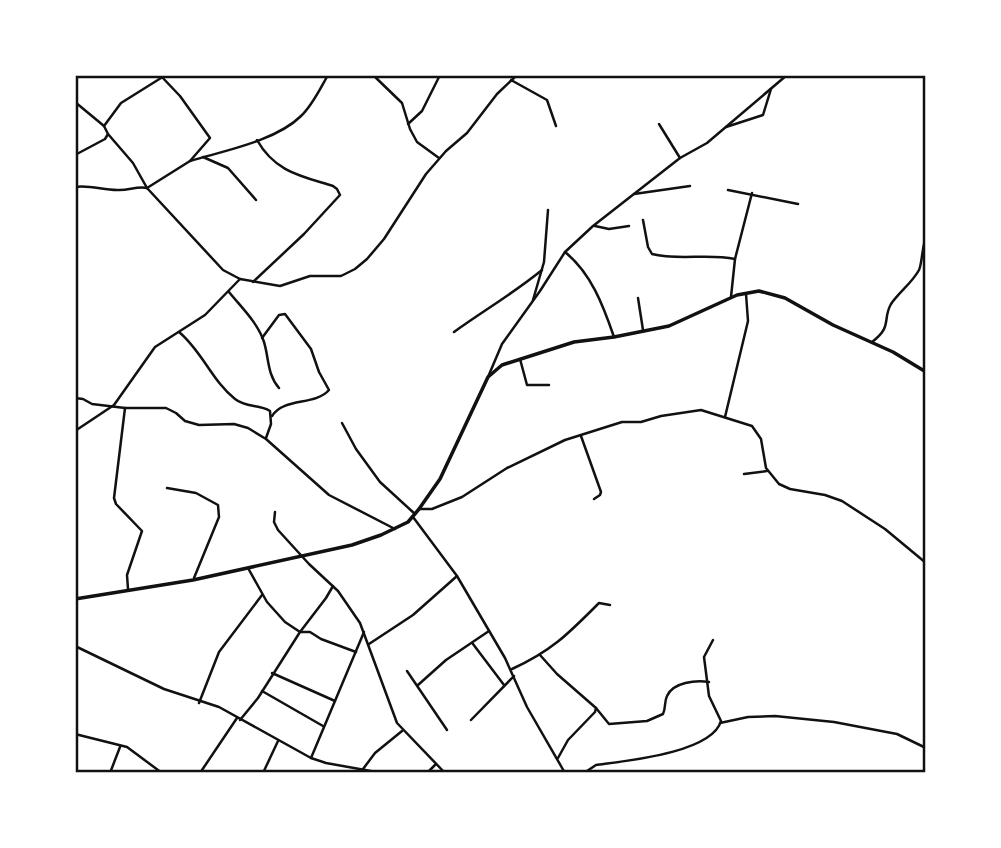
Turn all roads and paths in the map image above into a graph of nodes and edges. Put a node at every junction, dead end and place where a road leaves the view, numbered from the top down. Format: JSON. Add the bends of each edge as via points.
{"nodes":[{"id":1,"x":328,"y":75,"type":"edge"},
{"id":2,"x":373,"y":75,"type":"edge"},
{"id":3,"x":440,"y":75,"type":"edge"},
{"id":4,"x":517,"y":75,"type":"edge"},
{"id":5,"x":787,"y":75,"type":"edge"},
{"id":6,"x":161,"y":76,"type":"edge"},
{"id":7,"x":512,"y":80,"type":"junction"},
{"id":8,"x":771,"y":88,"type":"junction"},
{"id":9,"x":75,"y":102,"type":"edge"},
{"id":10,"x":408,"y":124,"type":"junction"},
{"id":11,"x":659,"y":124,"type":"dead end"},
{"id":12,"x":556,"y":126,"type":"dead end"},
{"id":13,"x":104,"y":127,"type":"junction"},
{"id":14,"x":722,"y":127,"type":"junction"},
{"id":15,"x":108,"y":134,"type":"junction"},
{"id":16,"x":257,"y":140,"type":"junction"},
{"id":17,"x":75,"y":155,"type":"edge"},
{"id":18,"x":203,"y":157,"type":"junction"},
{"id":19,"x":439,"y":158,"type":"junction"},
{"id":20,"x":680,"y":158,"type":"junction"},
{"id":21,"x":190,"y":161,"type":"junction"},
{"id":22,"x":690,"y":186,"type":"dead end"},
{"id":23,"x":75,"y":187,"type":"edge"},
{"id":24,"x":147,"y":188,"type":"junction"},
{"id":25,"x":728,"y":190,"type":"dead end"},
{"id":26,"x":752,"y":193,"type":"junction"},
{"id":27,"x":634,"y":194,"type":"junction"},
{"id":28,"x":256,"y":200,"type":"dead end"},
{"id":29,"x":798,"y":204,"type":"dead end"},
{"id":30,"x":548,"y":210,"type":"dead end"},
{"id":31,"x":643,"y":220,"type":"dead end"},
{"id":32,"x":593,"y":226,"type":"junction"},
{"id":33,"x":629,"y":226,"type":"dead end"},
{"id":34,"x":926,"y":237,"type":"edge"},
{"id":35,"x":565,"y":252,"type":"junction"},
{"id":36,"x":735,"y":259,"type":"junction"},
{"id":37,"x":542,"y":270,"type":"junction"},
{"id":38,"x":240,"y":279,"type":"junction"},
{"id":39,"x":253,"y":282,"type":"junction"},
{"id":40,"x":229,"y":292,"type":"junction"},
{"id":41,"x":746,"y":293,"type":"junction"},
{"id":42,"x":731,"y":297,"type":"junction"},
{"id":43,"x":638,"y":298,"type":"dead end"},
{"id":44,"x":532,"y":303,"type":"junction"},
{"id":45,"x":643,"y":330,"type":"junction"},
{"id":46,"x":179,"y":332,"type":"junction"},
{"id":47,"x":454,"y":332,"type":"dead end"},
{"id":48,"x":614,"y":337,"type":"junction"},
{"id":49,"x":262,"y":338,"type":"junction"},
{"id":50,"x":872,"y":342,"type":"junction"},
{"id":51,"x":520,"y":359,"type":"junction"},
{"id":52,"x":926,"y":372,"type":"edge"},
{"id":53,"x":488,"y":377,"type":"junction"},
{"id":54,"x":549,"y":385,"type":"dead end"},
{"id":55,"x":279,"y":388,"type":"dead end"},
{"id":56,"x":75,"y":398,"type":"edge"},
{"id":57,"x":114,"y":405,"type":"junction"},
{"id":58,"x":125,"y":408,"type":"junction"},
{"id":59,"x":272,"y":416,"type":"junction"},
{"id":60,"x":725,"y":417,"type":"junction"},
{"id":61,"x":342,"y":424,"type":"dead end"},
{"id":62,"x":75,"y":431,"type":"edge"},
{"id":63,"x":581,"y":436,"type":"junction"},
{"id":64,"x":266,"y":439,"type":"junction"},
{"id":65,"x":767,"y":471,"type":"junction"},
{"id":66,"x":744,"y":474,"type":"dead end"},
{"id":67,"x":167,"y":488,"type":"dead end"},
{"id":68,"x":594,"y":499,"type":"dead end"},
{"id":69,"x":419,"y":509,"type":"junction"},
{"id":70,"x":275,"y":512,"type":"dead end"},
{"id":71,"x":414,"y":516,"type":"junction"},
{"id":72,"x":395,"y":528,"type":"junction"},
{"id":73,"x":76,"y":538,"type":"edge"},
{"id":74,"x":75,"y":544,"type":"edge"},
{"id":75,"x":301,"y":554,"type":"junction"},
{"id":76,"x":926,"y":563,"type":"edge"},
{"id":77,"x":248,"y":568,"type":"junction"},
{"id":78,"x":457,"y":576,"type":"junction"},
{"id":79,"x":193,"y":580,"type":"junction"},
{"id":80,"x":333,"y":586,"type":"junction"},
{"id":81,"x":128,"y":589,"type":"junction"},
{"id":82,"x":263,"y":594,"type":"junction"},
{"id":83,"x":75,"y":599,"type":"edge"},
{"id":84,"x":610,"y":605,"type":"dead end"},
{"id":85,"x":489,"y":631,"type":"junction"},
{"id":86,"x":300,"y":632,"type":"junction"},
{"id":87,"x":363,"y":632,"type":"junction"},
{"id":88,"x":713,"y":640,"type":"dead end"},
{"id":89,"x":472,"y":643,"type":"junction"},
{"id":90,"x":369,"y":644,"type":"junction"},
{"id":91,"x":75,"y":646,"type":"edge"},
{"id":92,"x":356,"y":652,"type":"junction"},
{"id":93,"x":540,"y":654,"type":"junction"},
{"id":94,"x":511,"y":669,"type":"junction"},
{"id":95,"x":407,"y":671,"type":"dead end"},
{"id":96,"x":272,"y":673,"type":"junction"},
{"id":97,"x":514,"y":676,"type":"junction"},
{"id":98,"x":709,"y":682,"type":"junction"},
{"id":99,"x":418,"y":685,"type":"junction"},
{"id":100,"x":504,"y":685,"type":"junction"},
{"id":101,"x":262,"y":691,"type":"junction"},
{"id":102,"x":335,"y":701,"type":"junction"},
{"id":103,"x":199,"y":703,"type":"junction"},
{"id":104,"x":596,"y":708,"type":"junction"},
{"id":105,"x":238,"y":719,"type":"junction"},
{"id":106,"x":471,"y":720,"type":"dead end"},
{"id":107,"x":720,"y":723,"type":"junction"},
{"id":108,"x":323,"y":726,"type":"junction"},
{"id":109,"x":447,"y":730,"type":"dead end"},
{"id":110,"x":402,"y":731,"type":"junction"},
{"id":111,"x":75,"y":734,"type":"edge"},
{"id":112,"x":278,"y":741,"type":"junction"},
{"id":113,"x":121,"y":745,"type":"junction"},
{"id":114,"x":926,"y":748,"type":"edge"},
{"id":115,"x":311,"y":758,"type":"junction"},
{"id":116,"x":558,"y":758,"type":"junction"},
{"id":117,"x":435,"y":765,"type":"junction"},
{"id":118,"x":363,"y":769,"type":"junction"},
{"id":119,"x":201,"y":771,"type":"edge"},
{"id":120,"x":110,"y":773,"type":"edge"},
{"id":121,"x":162,"y":773,"type":"edge"},
{"id":122,"x":207,"y":773,"type":"edge"},
{"id":123,"x":263,"y":773,"type":"edge"},
{"id":124,"x":382,"y":773,"type":"edge"},
{"id":125,"x":427,"y":773,"type":"edge"},
{"id":126,"x":445,"y":773,"type":"edge"},
{"id":127,"x":565,"y":773,"type":"edge"},
{"id":128,"x":584,"y":773,"type":"edge"}],
"edges":[{"from":1,"to":16,"type":"street","via":[[303,115]]},
{"from":2,"to":10,"type":"street","via":[[402,103]]},
{"from":3,"to":10,"type":"street","via":[[422,111]]},
{"from":4,"to":7,"type":"street"},
{"from":5,"to":8,"type":"street"},
{"from":6,"to":13,"type":"street","via":[[128,97]]},
{"from":6,"to":21,"type":"street","via":[[209,137]]},
{"from":7,"to":12,"type":"street","via":[[547,100]]},
{"from":7,"to":19,"type":"street"},
{"from":8,"to":14,"type":"street"},
{"from":8,"to":14,"type":"street","via":[[763,115]]},
{"from":9,"to":13,"type":"street"},
{"from":10,"to":19,"type":"street","via":[[421,146]]},
{"from":11,"to":20,"type":"street"},
{"from":13,"to":15,"type":"street"},
{"from":14,"to":20,"type":"street"},
{"from":15,"to":17,"type":"street"},
{"from":15,"to":24,"type":"street"},
{"from":16,"to":18,"type":"street"},
{"from":16,"to":39,"type":"street","via":[[284,170],[333,186],[340,195]]},
{"from":18,"to":21,"type":"street"},
{"from":18,"to":28,"type":"street","via":[[228,168]]},
{"from":19,"to":39,"type":"street","via":[[384,239],[355,269],[341,276],[310,276],[280,286]]},
{"from":20,"to":27,"type":"street"},
{"from":21,"to":24,"type":"street"},
{"from":22,"to":27,"type":"street"},
{"from":23,"to":24,"type":"street"},
{"from":24,"to":38,"type":"street","via":[[216,263]]},
{"from":25,"to":26,"type":"street"},
{"from":26,"to":29,"type":"street"},
{"from":26,"to":36,"type":"street"},
{"from":27,"to":32,"type":"street"},
{"from":30,"to":37,"type":"street"},
{"from":31,"to":36,"type":"street","via":[[652,254]]},
{"from":32,"to":33,"type":"street"},
{"from":32,"to":35,"type":"street"},
{"from":34,"to":50,"type":"street","via":[[918,272],[892,303],[886,326]]},
{"from":35,"to":44,"type":"street"},
{"from":35,"to":48,"type":"street","via":[[581,265],[601,299]]},
{"from":36,"to":42,"type":"street"},
{"from":37,"to":44,"type":"street"},
{"from":37,"to":47,"type":"street"},
{"from":38,"to":39,"type":"street"},
{"from":38,"to":40,"type":"street"},
{"from":40,"to":46,"type":"street"},
{"from":40,"to":49,"type":"street"},
{"from":41,"to":42,"type":"street"},
{"from":41,"to":50,"type":"street","via":[[759,291],[785,298]]},
{"from":41,"to":60,"type":"street","via":[[748,321]]},
{"from":42,"to":45,"type":"street","via":[[676,323]]},
{"from":43,"to":45,"type":"street"},
{"from":44,"to":53,"type":"street","via":[[502,344]]},
{"from":45,"to":48,"type":"street"},
{"from":46,"to":57,"type":"street","via":[[155,347]]},
{"from":46,"to":59,"type":"street","via":[[229,394],[242,404],[265,408]]},
{"from":48,"to":51,"type":"street","via":[[575,342]]},
{"from":49,"to":55,"type":"street","via":[[270,375]]},
{"from":49,"to":59,"type":"street","via":[[285,314],[313,353],[329,390],[280,408]]},
{"from":50,"to":52,"type":"street"},
{"from":51,"to":53,"type":"street","via":[[502,365]]},
{"from":51,"to":54,"type":"street","via":[[527,385]]},
{"from":53,"to":69,"type":"street","via":[[440,479]]},
{"from":56,"to":57,"type":"street"},
{"from":57,"to":58,"type":"street"},
{"from":57,"to":62,"type":"street"},
{"from":58,"to":64,"type":"street","via":[[166,408],[185,421],[240,425]]},
{"from":58,"to":81,"type":"street","via":[[114,498],[142,531],[127,575]]},
{"from":59,"to":64,"type":"street"},
{"from":60,"to":63,"type":"street","via":[[696,410],[620,422]]},
{"from":60,"to":65,"type":"street","via":[[756,431]]},
{"from":61,"to":71,"type":"street","via":[[380,482]]},
{"from":63,"to":68,"type":"street","via":[[601,492]]},
{"from":63,"to":69,"type":"street","via":[[527,457],[462,497]]},
{"from":64,"to":72,"type":"street","via":[[329,495]]},
{"from":65,"to":66,"type":"street"},
{"from":65,"to":76,"type":"street","via":[[783,486],[833,498],[856,509]]},
{"from":67,"to":79,"type":"street","via":[[196,493],[218,505],[219,517]]},
{"from":69,"to":71,"type":"street"},
{"from":70,"to":75,"type":"street","via":[[278,530]]},
{"from":71,"to":72,"type":"street"},
{"from":71,"to":78,"type":"street"},
{"from":72,"to":75,"type":"street","via":[[352,544]]},
{"from":73,"to":74,"type":"street"},
{"from":75,"to":77,"type":"street"},
{"from":75,"to":80,"type":"street"},
{"from":77,"to":79,"type":"street"},
{"from":77,"to":82,"type":"street"},
{"from":78,"to":85,"type":"street"},
{"from":78,"to":90,"type":"street","via":[[413,615]]},
{"from":79,"to":81,"type":"street"},
{"from":80,"to":86,"type":"street"},
{"from":80,"to":87,"type":"street"},
{"from":81,"to":83,"type":"street"},
{"from":82,"to":86,"type":"street","via":[[278,615]]},
{"from":82,"to":103,"type":"street","via":[[218,656]]},
{"from":84,"to":93,"type":"street","via":[[599,603],[572,631]]},
{"from":85,"to":89,"type":"street"},
{"from":85,"to":94,"type":"street"},
{"from":86,"to":92,"type":"street"},
{"from":86,"to":96,"type":"street"},
{"from":87,"to":90,"type":"street"},
{"from":87,"to":92,"type":"street"},
{"from":88,"to":98,"type":"street","via":[[704,656]]},
{"from":89,"to":99,"type":"street"},
{"from":89,"to":100,"type":"street"},
{"from":90,"to":110,"type":"street"},
{"from":91,"to":103,"type":"street"},
{"from":92,"to":102,"type":"street"},
{"from":93,"to":94,"type":"street"},
{"from":93,"to":104,"type":"street"},
{"from":94,"to":97,"type":"street"},
{"from":95,"to":99,"type":"street"},
{"from":96,"to":101,"type":"street"},
{"from":96,"to":102,"type":"street"},
{"from":97,"to":100,"type":"street"},
{"from":97,"to":116,"type":"street"},
{"from":98,"to":104,"type":"street","via":[[694,680],[675,688],[667,696],[663,713],[653,720],[609,724]]},
{"from":98,"to":107,"type":"street","via":[[709,696]]},
{"from":99,"to":109,"type":"street"},
{"from":100,"to":106,"type":"street"},
{"from":101,"to":105,"type":"street"},
{"from":101,"to":108,"type":"street"},
{"from":102,"to":108,"type":"street"},
{"from":103,"to":105,"type":"street"},
{"from":104,"to":116,"type":"street"},
{"from":105,"to":112,"type":"street"},
{"from":105,"to":119,"type":"street"},
{"from":107,"to":114,"type":"street","via":[[775,716],[834,722],[897,734]]},
{"from":107,"to":128,"type":"street","via":[[708,738],[693,746],[596,765]]},
{"from":108,"to":115,"type":"street"},
{"from":110,"to":117,"type":"street"},
{"from":110,"to":118,"type":"street"},
{"from":111,"to":113,"type":"street"},
{"from":112,"to":115,"type":"street"},
{"from":112,"to":123,"type":"street"},
{"from":113,"to":120,"type":"street"},
{"from":113,"to":121,"type":"street"},
{"from":115,"to":118,"type":"street"},
{"from":116,"to":127,"type":"street"},
{"from":117,"to":125,"type":"street"},
{"from":117,"to":126,"type":"street"},
{"from":118,"to":124,"type":"street"},
{"from":119,"to":122,"type":"street"}]}
